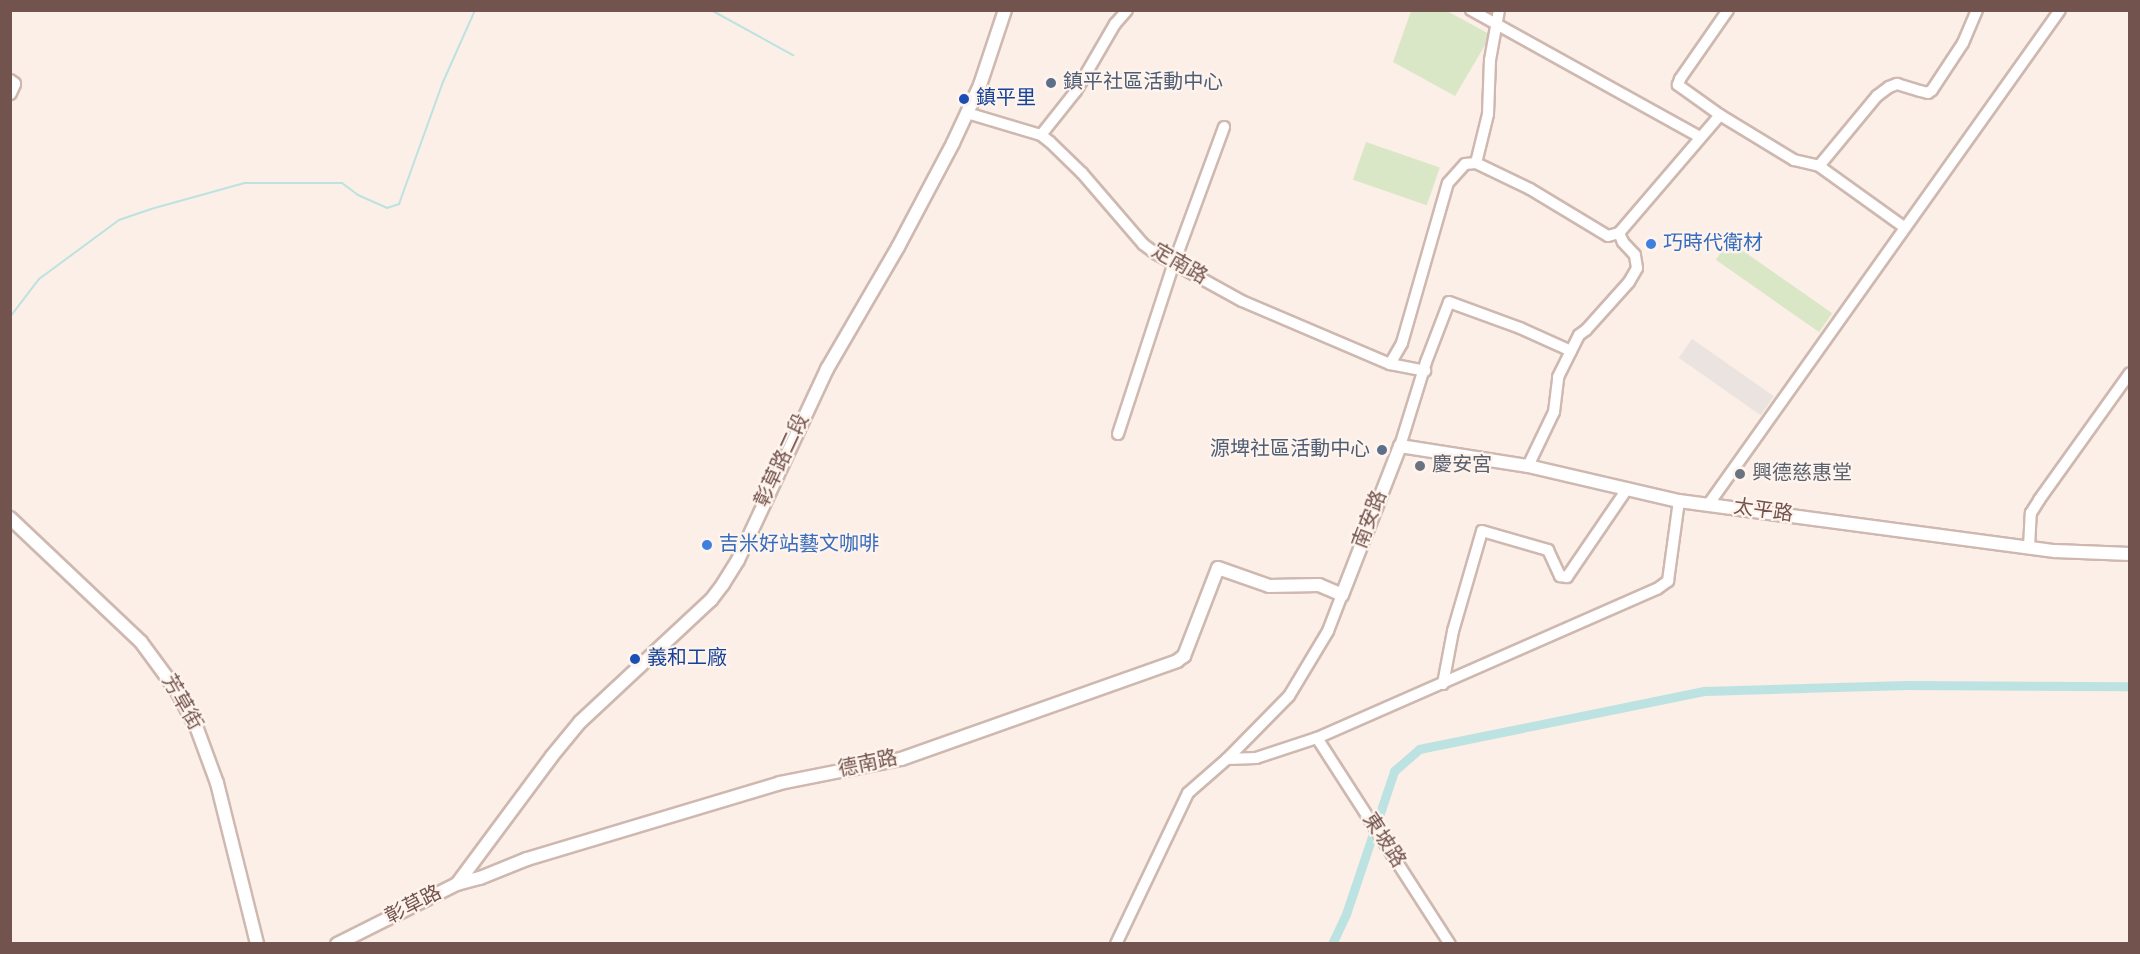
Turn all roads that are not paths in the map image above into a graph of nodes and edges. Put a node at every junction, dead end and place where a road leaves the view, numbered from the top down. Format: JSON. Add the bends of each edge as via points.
{"nodes":[{"id":1,"x":1005,"y":10,"type":"edge"},
{"id":2,"x":1127,"y":10,"type":"edge"},
{"id":3,"x":1471,"y":10,"type":"edge"},
{"id":4,"x":1499,"y":10,"type":"edge"},
{"id":5,"x":1728,"y":10,"type":"edge"},
{"id":6,"x":1977,"y":10,"type":"edge"},
{"id":7,"x":2060,"y":10,"type":"edge"},
{"id":8,"x":1496,"y":24,"type":"junction"},
{"id":9,"x":967,"y":113,"type":"junction"},
{"id":10,"x":1720,"y":115,"type":"junction"},
{"id":11,"x":1224,"y":127,"type":"dead end"},
{"id":12,"x":1041,"y":135,"type":"junction"},
{"id":13,"x":1700,"y":137,"type":"junction"},
{"id":14,"x":1476,"y":163,"type":"junction"},
{"id":15,"x":1819,"y":166,"type":"junction"},
{"id":16,"x":1905,"y":227,"type":"junction"},
{"id":17,"x":1619,"y":233,"type":"junction"},
{"id":18,"x":1174,"y":263,"type":"junction"},
{"id":19,"x":1571,"y":351,"type":"junction"},
{"id":20,"x":1390,"y":364,"type":"junction"},
{"id":21,"x":1425,"y":371,"type":"junction"},
{"id":22,"x":2130,"y":373,"type":"edge"},
{"id":23,"x":1118,"y":434,"type":"dead end"},
{"id":24,"x":1400,"y":446,"type":"junction"},
{"id":25,"x":1528,"y":466,"type":"junction"},
{"id":26,"x":1627,"y":489,"type":"junction"},
{"id":27,"x":1679,"y":501,"type":"junction"},
{"id":28,"x":1708,"y":505,"type":"junction"},
{"id":29,"x":10,"y":518,"type":"edge"},
{"id":30,"x":2029,"y":547,"type":"junction"},
{"id":31,"x":2130,"y":554,"type":"edge"},
{"id":32,"x":1342,"y":595,"type":"junction"},
{"id":33,"x":1443,"y":684,"type":"junction"},
{"id":34,"x":1317,"y":738,"type":"junction"},
{"id":35,"x":1227,"y":759,"type":"junction"},
{"id":36,"x":458,"y":884,"type":"junction"},
{"id":37,"x":257,"y":944,"type":"edge"},
{"id":38,"x":337,"y":944,"type":"edge"},
{"id":39,"x":1116,"y":944,"type":"edge"},
{"id":40,"x":1450,"y":944,"type":"edge"}],
"edges":[{"from":1,"to":9,"type":"street","name":"彰草路二段"},
{"from":2,"to":12,"type":"street","via":[[1076,91]]},
{"from":3,"to":8,"type":"street"},
{"from":4,"to":8,"type":"street"},
{"from":5,"to":10,"type":"street","via":[[1678,85]]},
{"from":6,"to":15,"type":"street","via":[[1963,43],[1932,90],[1928,93],[1898,84],[1889,87],[1877,96]]},
{"from":7,"to":16,"type":"street"},
{"from":8,"to":13,"type":"street"},
{"from":8,"to":14,"type":"street","via":[[1488,114]]},
{"from":9,"to":12,"type":"street","name":"定南路"},
{"from":9,"to":36,"type":"street","name":"彰草路二段","via":[[898,247],[827,369],[738,560],[723,584],[703,608],[580,722]]},
{"from":10,"to":13,"type":"street"},
{"from":10,"to":15,"type":"street","via":[[1794,160]]},
{"from":11,"to":18,"type":"street"},
{"from":12,"to":18,"type":"street","name":"定南路","via":[[1082,173],[1143,244]]},
{"from":13,"to":17,"type":"street"},
{"from":14,"to":17,"type":"street","via":[[1530,189],[1608,236]]},
{"from":14,"to":20,"type":"street","via":[[1465,164],[1448,183],[1402,343]]},
{"from":15,"to":16,"type":"street"},
{"from":16,"to":28,"type":"street"},
{"from":17,"to":19,"type":"street","via":[[1635,255],[1637,268],[1629,282],[1579,335]]},
{"from":18,"to":20,"type":"street","name":"定南路","via":[[1242,301]]},
{"from":18,"to":23,"type":"street"},
{"from":19,"to":21,"type":"street","via":[[1449,302]]},
{"from":19,"to":25,"type":"street","via":[[1558,376],[1554,412]]},
{"from":20,"to":21,"type":"street","name":"定南路"},
{"from":21,"to":24,"type":"street"},
{"from":22,"to":30,"type":"street","via":[[2031,513]]},
{"from":24,"to":25,"type":"street","name":"太平路"},
{"from":24,"to":32,"type":"street","name":"南安路"},
{"from":25,"to":26,"type":"street","name":"太平路"},
{"from":26,"to":27,"type":"street","name":"太平路"},
{"from":26,"to":33,"type":"street","via":[[1567,577],[1560,576],[1548,550],[1482,531],[1453,631]]},
{"from":27,"to":28,"type":"street","name":"太平路"},
{"from":27,"to":33,"type":"street","via":[[1668,581],[1657,590]]},
{"from":28,"to":30,"type":"street","name":"太平路"},
{"from":29,"to":37,"type":"street","name":"芳草街","via":[[141,642],[177,692],[196,726],[217,783]]},
{"from":30,"to":31,"type":"street","name":"太平路"},
{"from":32,"to":35,"type":"street","via":[[1329,631],[1289,696]]},
{"from":32,"to":36,"type":"street","name":"德南路","via":[[1318,585],[1269,586],[1218,568],[1184,656],[1176,661],[901,759],[780,783],[527,859]]},
{"from":33,"to":34,"type":"street"},
{"from":34,"to":35,"type":"street","via":[[1256,758]]},
{"from":34,"to":40,"type":"street","name":"東坡路"},
{"from":35,"to":39,"type":"street","via":[[1188,793]]},
{"from":36,"to":38,"type":"street","name":"彰草路"}]}
